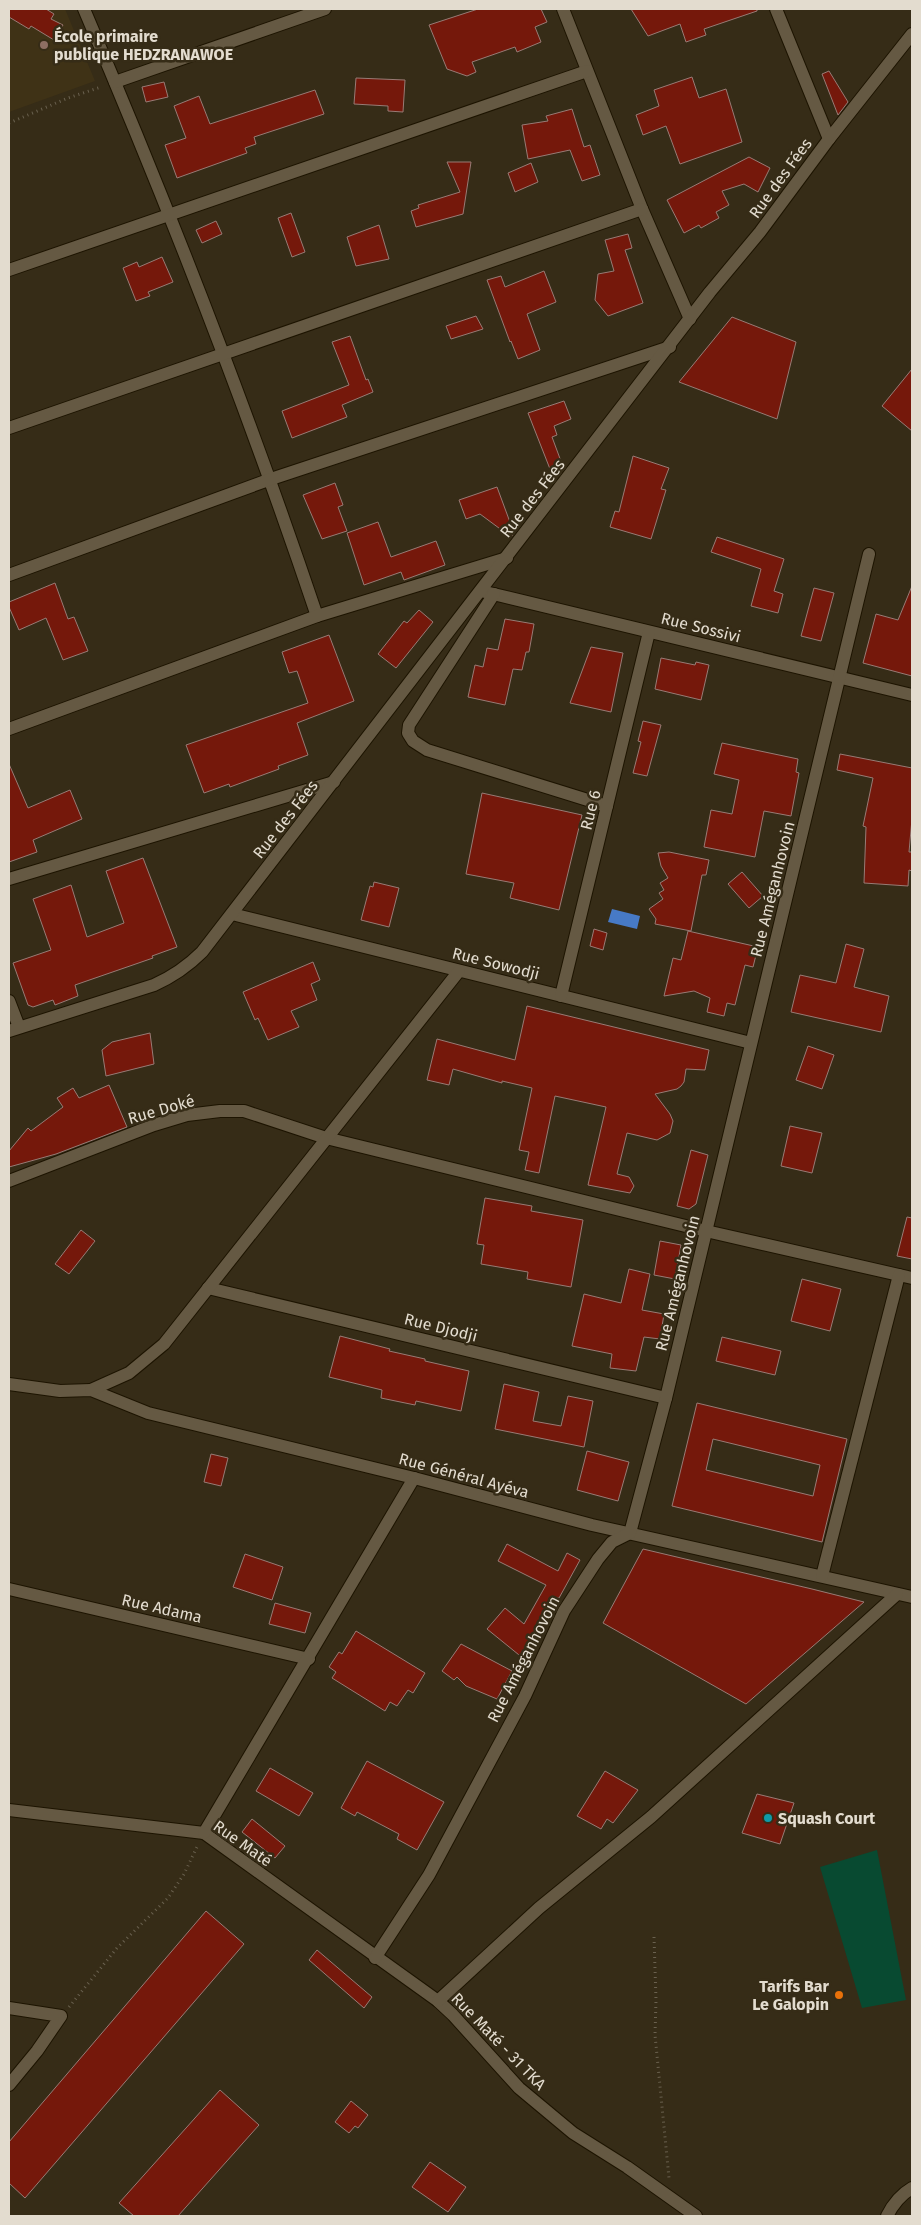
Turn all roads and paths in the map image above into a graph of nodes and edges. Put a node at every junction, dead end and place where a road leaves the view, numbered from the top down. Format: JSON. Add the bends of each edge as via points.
{"nodes":[{"id":1,"x":84,"y":9,"type":"edge"},
{"id":2,"x":325,"y":9,"type":"edge"},
{"id":3,"x":562,"y":9,"type":"edge"},
{"id":4,"x":776,"y":9,"type":"edge"},
{"id":5,"x":912,"y":34,"type":"edge"},
{"id":6,"x":587,"y":71,"type":"junction"},
{"id":7,"x":115,"y":82,"type":"junction"},
{"id":8,"x":9,"y":123,"type":"edge"},
{"id":9,"x":829,"y":139,"type":"junction"},
{"id":10,"x":642,"y":209,"type":"junction"},
{"id":11,"x":167,"y":214,"type":"junction"},
{"id":12,"x":9,"y":270,"type":"edge"},
{"id":13,"x":690,"y":319,"type":"junction"},
{"id":14,"x":670,"y":346,"type":"junction"},
{"id":15,"x":223,"y":354,"type":"junction"},
{"id":16,"x":9,"y":428,"type":"edge"},
{"id":17,"x":271,"y":479,"type":"junction"},
{"id":18,"x":869,"y":554,"type":"dead end"},
{"id":19,"x":507,"y":558,"type":"junction"},
{"id":20,"x":9,"y":575,"type":"edge"},
{"id":21,"x":481,"y":591,"type":"junction"},
{"id":22,"x":494,"y":594,"type":"junction"},
{"id":23,"x":317,"y":616,"type":"junction"},
{"id":24,"x":650,"y":632,"type":"junction"},
{"id":25,"x":840,"y":677,"type":"junction"},
{"id":26,"x":912,"y":695,"type":"edge"},
{"id":27,"x":9,"y":729,"type":"edge"},
{"id":28,"x":334,"y":782,"type":"junction"},
{"id":29,"x":607,"y":806,"type":"junction"},
{"id":30,"x":9,"y":879,"type":"edge"},
{"id":31,"x":232,"y":914,"type":"junction"},
{"id":32,"x":459,"y":971,"type":"junction"},
{"id":33,"x":561,"y":996,"type":"junction"},
{"id":34,"x":9,"y":1001,"type":"edge"},
{"id":35,"x":14,"y":1029,"type":"edge"},
{"id":36,"x":751,"y":1043,"type":"junction"},
{"id":37,"x":326,"y":1138,"type":"junction"},
{"id":38,"x":9,"y":1181,"type":"edge"},
{"id":39,"x":706,"y":1231,"type":"junction"},
{"id":40,"x":899,"y":1275,"type":"junction"},
{"id":41,"x":912,"y":1278,"type":"edge"},
{"id":42,"x":208,"y":1288,"type":"junction"},
{"id":43,"x":9,"y":1384,"type":"edge"},
{"id":44,"x":91,"y":1390,"type":"junction"},
{"id":45,"x":666,"y":1398,"type":"junction"},
{"id":46,"x":414,"y":1478,"type":"junction"},
{"id":47,"x":630,"y":1533,"type":"junction"},
{"id":48,"x":822,"y":1576,"type":"junction"},
{"id":49,"x":9,"y":1589,"type":"edge"},
{"id":50,"x":897,"y":1594,"type":"junction"},
{"id":51,"x":912,"y":1597,"type":"edge"},
{"id":52,"x":309,"y":1659,"type":"junction"},
{"id":53,"x":9,"y":1810,"type":"edge"},
{"id":54,"x":204,"y":1833,"type":"junction"},
{"id":55,"x":654,"y":1937,"type":"dead end"},
{"id":56,"x":376,"y":1958,"type":"junction"},
{"id":57,"x":438,"y":2001,"type":"junction"},
{"id":58,"x":9,"y":2008,"type":"edge"},
{"id":59,"x":61,"y":2016,"type":"junction"},
{"id":60,"x":9,"y":2085,"type":"edge"},
{"id":61,"x":912,"y":2188,"type":"edge"},
{"id":62,"x":671,"y":2198,"type":"junction"},
{"id":63,"x":696,"y":2216,"type":"edge"},
{"id":64,"x":887,"y":2216,"type":"edge"}],
"edges":[{"from":1,"to":7,"type":"street"},
{"from":2,"to":7,"type":"street"},
{"from":3,"to":6,"type":"street"},
{"from":4,"to":9,"type":"street"},
{"from":5,"to":9,"type":"street","name":"Rue des Fées"},
{"from":6,"to":10,"type":"street"},
{"from":6,"to":11,"type":"street"},
{"from":7,"to":8,"type":"path"},
{"from":7,"to":11,"type":"street"},
{"from":9,"to":13,"type":"street","name":"Rue des Fées"},
{"from":10,"to":13,"type":"street"},
{"from":10,"to":15,"type":"street"},
{"from":11,"to":12,"type":"street"},
{"from":11,"to":15,"type":"street"},
{"from":13,"to":14,"type":"street","name":"Rue des Fées"},
{"from":14,"to":17,"type":"street"},
{"from":14,"to":19,"type":"street","name":"Rue des Fées"},
{"from":15,"to":16,"type":"street"},
{"from":15,"to":17,"type":"street"},
{"from":17,"to":20,"type":"street"},
{"from":17,"to":23,"type":"street"},
{"from":18,"to":25,"type":"street","name":"Rue Améganhovoin"},
{"from":19,"to":21,"type":"street","name":"Rue des Fées"},
{"from":19,"to":23,"type":"street"},
{"from":21,"to":22,"type":"street","name":"Rue Sossivi"},
{"from":21,"to":28,"type":"street","name":"Rue des Fées"},
{"from":22,"to":24,"type":"street","name":"Rue Sossivi"},
{"from":22,"to":29,"type":"street","via":[[409,725],[408,733],[413,741],[427,750]]},
{"from":23,"to":27,"type":"street"},
{"from":24,"to":25,"type":"street","name":"Rue Sossivi"},
{"from":24,"to":29,"type":"street","name":"Rue 6"},
{"from":25,"to":26,"type":"street","name":"Rue Sossivi"},
{"from":25,"to":36,"type":"street","name":"Rue Améganhovoin"},
{"from":28,"to":30,"type":"street"},
{"from":28,"to":31,"type":"street","name":"Rue des Fées"},
{"from":29,"to":33,"type":"street","name":"Rue 6"},
{"from":31,"to":32,"type":"street","name":"Rue Sowodji"},
{"from":31,"to":35,"type":"street","name":"Rue des Fées","via":[[202,952],[172,977]]},
{"from":32,"to":33,"type":"street","name":"Rue Sowodji"},
{"from":32,"to":37,"type":"street"},
{"from":33,"to":36,"type":"street","name":"Rue Sowodji"},
{"from":34,"to":35,"type":"street"},
{"from":36,"to":39,"type":"street","name":"Rue Améganhovoin"},
{"from":37,"to":38,"type":"street","name":"Rue Doké","via":[[244,1111],[187,1115]]},
{"from":37,"to":39,"type":"street","name":"Rue Doké"},
{"from":37,"to":42,"type":"street"},
{"from":39,"to":40,"type":"street","name":"Rue Doké"},
{"from":39,"to":45,"type":"street","name":"Rue Améganhovoin"},
{"from":40,"to":41,"type":"street","name":"Rue Doké"},
{"from":40,"to":48,"type":"street"},
{"from":42,"to":44,"type":"street","via":[[164,1344],[146,1360],[129,1373]]},
{"from":42,"to":45,"type":"street","name":"Rue Djodji"},
{"from":43,"to":44,"type":"street","name":"Rue Général Ayéva"},
{"from":44,"to":46,"type":"street","name":"Rue Général Ayéva","via":[[148,1413]]},
{"from":45,"to":47,"type":"street","name":"Rue Améganhovoin"},
{"from":46,"to":47,"type":"street","name":"Rue Général Ayéva"},
{"from":46,"to":52,"type":"street"},
{"from":47,"to":48,"type":"street","name":"Rue Général Ayéva"},
{"from":47,"to":56,"type":"street","name":"Rue Améganhovoin","via":[[612,1542],[564,1611],[525,1696],[429,1875]]},
{"from":48,"to":50,"type":"street","name":"Rue Général Ayéva"},
{"from":49,"to":52,"type":"street","name":"Rue Adama"},
{"from":50,"to":51,"type":"street","name":"Rue Général Ayéva"},
{"from":50,"to":57,"type":"street","via":[[651,1817],[539,1908]]},
{"from":52,"to":54,"type":"street"},
{"from":53,"to":54,"type":"street","name":"Rue Maté"},
{"from":54,"to":56,"type":"street","name":"Rue Maté"},
{"from":54,"to":59,"type":"path","via":[[168,1898],[117,1948]]},
{"from":55,"to":62,"type":"path","via":[[655,2035]]},
{"from":56,"to":57,"type":"street","name":"Rue Maté - 31 TKA"},
{"from":57,"to":62,"type":"street","name":"Rue Maté - 31 TKA","via":[[519,2088],[573,2133]]},
{"from":58,"to":59,"type":"street"},
{"from":59,"to":60,"type":"street"},
{"from":61,"to":64,"type":"street","via":[[893,2204]]},
{"from":62,"to":63,"type":"street","name":"Rue Maté - 31 TKA"}]}
